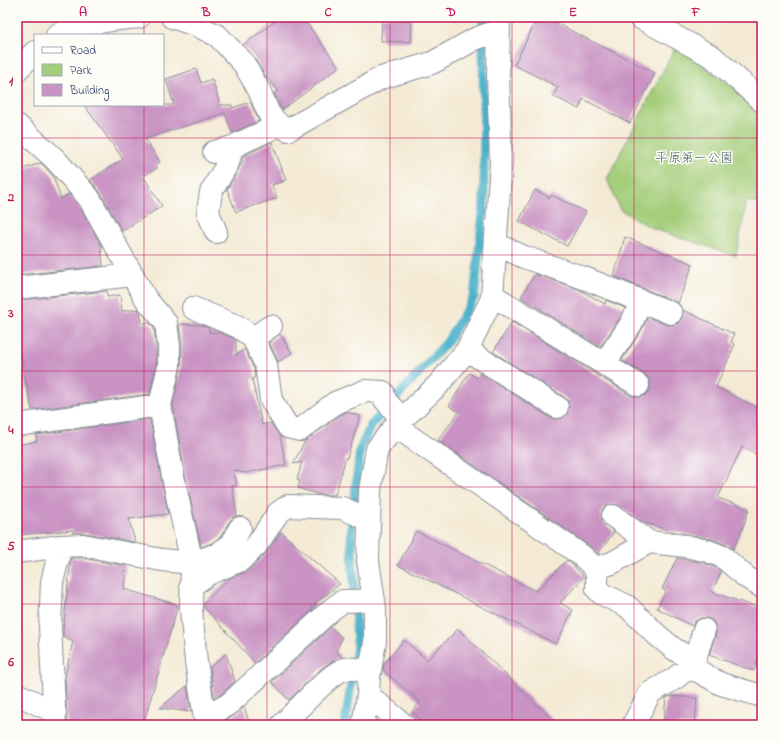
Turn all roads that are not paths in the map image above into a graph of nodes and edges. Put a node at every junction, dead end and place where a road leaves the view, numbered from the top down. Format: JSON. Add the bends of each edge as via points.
{"nodes":[{"id":1,"x":139,"y":17,"type":"edge"},
{"id":2,"x":175,"y":17,"type":"edge"},
{"id":3,"x":639,"y":17,"type":"edge"},
{"id":4,"x":491,"y":30,"type":"edge"},
{"id":5,"x":60,"y":34,"type":"edge"},
{"id":6,"x":34,"y":53,"type":"edge"},
{"id":7,"x":17,"y":70,"type":"edge"},
{"id":8,"x":762,"y":101,"type":"edge"},
{"id":9,"x":17,"y":125,"type":"edge"},
{"id":10,"x":279,"y":125,"type":"junction"},
{"id":11,"x":216,"y":232,"type":"dead end"},
{"id":12,"x":496,"y":244,"type":"junction"},
{"id":13,"x":133,"y":275,"type":"junction"},
{"id":14,"x":17,"y":288,"type":"edge"},
{"id":15,"x":492,"y":295,"type":"junction"},
{"id":16,"x":641,"y":302,"type":"junction"},
{"id":17,"x":193,"y":308,"type":"dead end"},
{"id":18,"x":671,"y":313,"type":"dead end"},
{"id":19,"x":271,"y":326,"type":"dead end"},
{"id":20,"x":253,"y":338,"type":"junction"},
{"id":21,"x":467,"y":350,"type":"junction"},
{"id":22,"x":604,"y":364,"type":"junction"},
{"id":23,"x":638,"y":385,"type":"dead end"},
{"id":24,"x":160,"y":405,"type":"junction"},
{"id":25,"x":557,"y":407,"type":"dead end"},
{"id":26,"x":394,"y":414,"type":"junction"},
{"id":27,"x":17,"y":425,"type":"edge"},
{"id":28,"x":358,"y":514,"type":"junction"},
{"id":29,"x":613,"y":516,"type":"dead end"},
{"id":30,"x":240,"y":528,"type":"dead end"},
{"id":31,"x":649,"y":542,"type":"junction"},
{"id":32,"x":61,"y":546,"type":"junction"},
{"id":33,"x":17,"y":552,"type":"edge"},
{"id":34,"x":192,"y":563,"type":"junction"},
{"id":35,"x":596,"y":568,"type":"junction"},
{"id":36,"x":191,"y":586,"type":"junction"},
{"id":37,"x":762,"y":587,"type":"edge"},
{"id":38,"x":359,"y":600,"type":"junction"},
{"id":39,"x":704,"y":630,"type":"dead end"},
{"id":40,"x":693,"y":665,"type":"junction"},
{"id":41,"x":370,"y":672,"type":"junction"},
{"id":42,"x":17,"y":694,"type":"edge"},
{"id":43,"x":368,"y":695,"type":"junction"},
{"id":44,"x":762,"y":696,"type":"edge"},
{"id":45,"x":55,"y":718,"type":"edge"},
{"id":46,"x":206,"y":721,"type":"edge"},
{"id":47,"x":282,"y":725,"type":"edge"},
{"id":48,"x":363,"y":725,"type":"edge"},
{"id":49,"x":404,"y":725,"type":"edge"},
{"id":50,"x":633,"y":725,"type":"edge"}],
"edges":[{"from":1,"to":5,"type":"street","via":[[81,26]]},
{"from":2,"to":10,"type":"street","via":[[196,24],[218,36],[244,64],[270,114]]},
{"from":3,"to":8,"type":"street","via":[[713,57]]},
{"from":4,"to":10,"type":"street","via":[[432,63],[381,78],[288,130]]},
{"from":4,"to":12,"type":"street","via":[[498,75],[500,162]]},
{"from":6,"to":7,"type":"street"},
{"from":9,"to":13,"type":"street","via":[[54,159],[89,198]]},
{"from":10,"to":11,"type":"street","via":[[223,150],[228,163],[211,192],[208,212]]},
{"from":12,"to":15,"type":"street"},
{"from":12,"to":16,"type":"street"},
{"from":13,"to":14,"type":"street"},
{"from":13,"to":24,"type":"street","via":[[146,299],[166,322],[169,366]]},
{"from":15,"to":21,"type":"street"},
{"from":15,"to":22,"type":"street"},
{"from":16,"to":18,"type":"street"},
{"from":16,"to":22,"type":"street","via":[[631,324]]},
{"from":17,"to":20,"type":"street","via":[[239,327]]},
{"from":19,"to":20,"type":"street"},
{"from":20,"to":26,"type":"street","via":[[266,365],[271,400],[288,427],[300,430],[335,403],[365,391],[383,392]]},
{"from":21,"to":25,"type":"street"},
{"from":21,"to":26,"type":"street","via":[[438,385]]},
{"from":22,"to":23,"type":"street"},
{"from":24,"to":27,"type":"street"},
{"from":24,"to":34,"type":"street"},
{"from":26,"to":28,"type":"street","via":[[377,450],[370,490]]},
{"from":26,"to":35,"type":"street"},
{"from":28,"to":36,"type":"street","via":[[288,506],[278,513],[256,546],[241,560],[210,573]]},
{"from":28,"to":38,"type":"street","via":[[368,561]]},
{"from":29,"to":31,"type":"street"},
{"from":30,"to":34,"type":"street","via":[[231,544],[218,554]]},
{"from":31,"to":35,"type":"street","via":[[612,563]]},
{"from":31,"to":37,"type":"street","via":[[708,551],[723,557]]},
{"from":32,"to":33,"type":"street"},
{"from":32,"to":34,"type":"street","via":[[83,545]]},
{"from":32,"to":45,"type":"street","via":[[52,582],[50,626]]},
{"from":34,"to":36,"type":"street"},
{"from":35,"to":40,"type":"street","via":[[597,589],[602,594],[627,606],[657,636]]},
{"from":36,"to":46,"type":"street","via":[[196,662]]},
{"from":38,"to":41,"type":"street","via":[[375,608]]},
{"from":38,"to":46,"type":"street","via":[[332,609],[229,704]]},
{"from":39,"to":40,"type":"street"},
{"from":40,"to":44,"type":"street","via":[[700,672],[722,684]]},
{"from":40,"to":50,"type":"street","via":[[650,693]]},
{"from":41,"to":43,"type":"street"},
{"from":41,"to":47,"type":"street","via":[[346,669],[336,674]]},
{"from":42,"to":45,"type":"street"},
{"from":43,"to":48,"type":"street"},
{"from":43,"to":49,"type":"street"}]}
